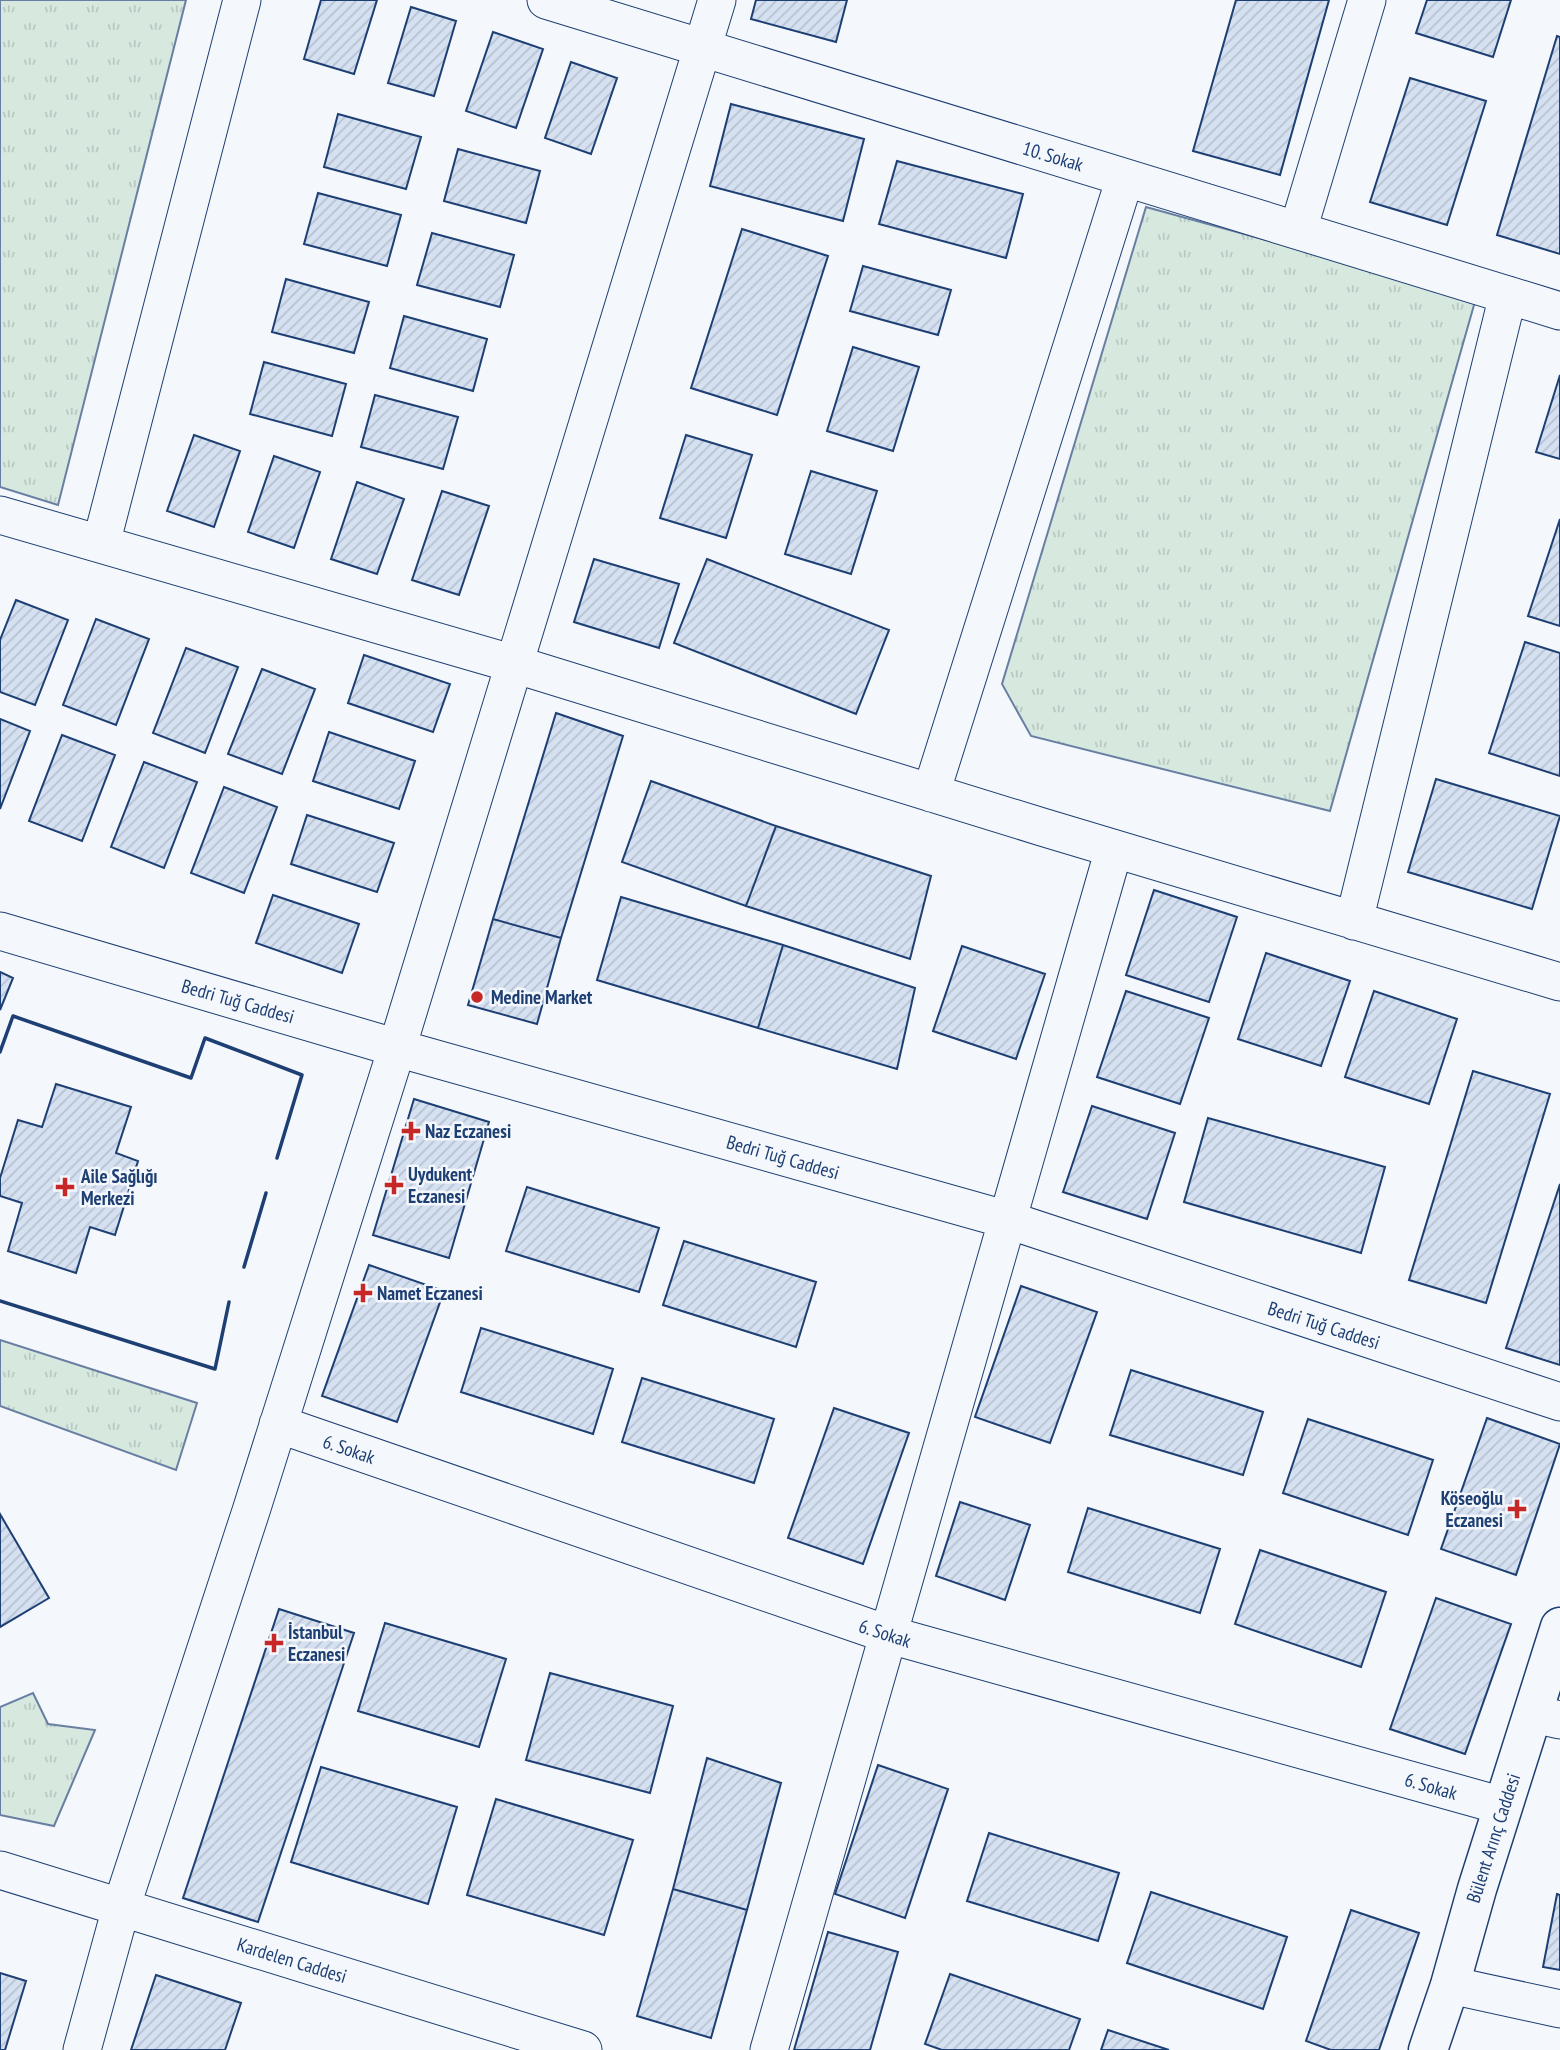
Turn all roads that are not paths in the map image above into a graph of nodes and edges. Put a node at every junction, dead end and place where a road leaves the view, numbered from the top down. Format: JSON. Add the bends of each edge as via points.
{"nodes":[{"id":1,"x":243,"y":0,"type":"edge"},
{"id":2,"x":546,"y":0,"type":"edge"},
{"id":3,"x":717,"y":0,"type":"edge"},
{"id":4,"x":1367,"y":0,"type":"edge"},
{"id":5,"x":702,"y":48,"type":"junction"},
{"id":6,"x":1125,"y":177,"type":"junction"},
{"id":7,"x":1298,"y":230,"type":"junction"},
{"id":8,"x":1508,"y":295,"type":"junction"},
{"id":9,"x":1560,"y":311,"type":"edge"},
{"id":10,"x":0,"y":515,"type":"edge"},
{"id":11,"x":101,"y":544,"type":"junction"},
{"id":12,"x":514,"y":664,"type":"junction"},
{"id":13,"x":931,"y":793,"type":"junction"},
{"id":14,"x":1114,"y":849,"type":"junction"},
{"id":15,"x":1353,"y":921,"type":"junction"},
{"id":16,"x":0,"y":931,"type":"edge"},
{"id":17,"x":1560,"y":982,"type":"edge"},
{"id":18,"x":397,"y":1048,"type":"junction"},
{"id":19,"x":1008,"y":1220,"type":"junction"},
{"id":20,"x":1560,"y":1402,"type":"edge"},
{"id":21,"x":278,"y":1424,"type":"junction"},
{"id":22,"x":1560,"y":1627,"type":"edge"},
{"id":23,"x":890,"y":1635,"type":"junction"},
{"id":24,"x":1547,"y":1717,"type":"edge"},
{"id":25,"x":1503,"y":1806,"type":"junction"},
{"id":26,"x":0,"y":1870,"type":"edge"},
{"id":27,"x":121,"y":1908,"type":"junction"},
{"id":28,"x":1450,"y":1985,"type":"junction"},
{"id":29,"x":1560,"y":2009,"type":"edge"},
{"id":30,"x":82,"y":2050,"type":"edge"},
{"id":31,"x":583,"y":2050,"type":"edge"},
{"id":32,"x":769,"y":2050,"type":"edge"},
{"id":33,"x":1428,"y":2050,"type":"edge"}],
"edges":[{"from":1,"to":11,"type":"street"},
{"from":2,"to":5,"type":"street","name":"10. Sokak"},
{"from":3,"to":5,"type":"street"},
{"from":4,"to":7,"type":"street"},
{"from":5,"to":6,"type":"street","name":"10. Sokak"},
{"from":5,"to":12,"type":"street"},
{"from":6,"to":7,"type":"street","name":"10. Sokak"},
{"from":6,"to":13,"type":"street"},
{"from":7,"to":8,"type":"street","name":"10. Sokak"},
{"from":8,"to":9,"type":"street","name":"10. Sokak"},
{"from":8,"to":15,"type":"street"},
{"from":10,"to":11,"type":"street"},
{"from":11,"to":12,"type":"street"},
{"from":12,"to":13,"type":"street"},
{"from":12,"to":18,"type":"street"},
{"from":13,"to":14,"type":"street"},
{"from":14,"to":15,"type":"street"},
{"from":14,"to":19,"type":"street"},
{"from":15,"to":17,"type":"street"},
{"from":16,"to":18,"type":"street","name":"Bedri Tuğ Caddesi"},
{"from":18,"to":19,"type":"street","name":"Bedri Tuğ Caddesi"},
{"from":18,"to":21,"type":"street"},
{"from":19,"to":20,"type":"street","name":"Bedri Tuğ Caddesi"},
{"from":19,"to":23,"type":"street"},
{"from":21,"to":23,"type":"street","name":"6. Sokak"},
{"from":21,"to":27,"type":"street"},
{"from":22,"to":24,"type":"street","name":"Bülent Arınç Caddesi"},
{"from":23,"to":25,"type":"street","name":"6. Sokak"},
{"from":23,"to":32,"type":"street"},
{"from":24,"to":25,"type":"street","name":"Bülent Arınç Caddesi"},
{"from":25,"to":28,"type":"street","name":"Bülent Arınç Caddesi"},
{"from":26,"to":27,"type":"street","name":"Kardelen Caddesi"},
{"from":27,"to":30,"type":"street"},
{"from":27,"to":31,"type":"street","name":"Kardelen Caddesi"},
{"from":28,"to":29,"type":"street"},
{"from":28,"to":33,"type":"street","name":"Bülent Arınç Caddesi"}]}
